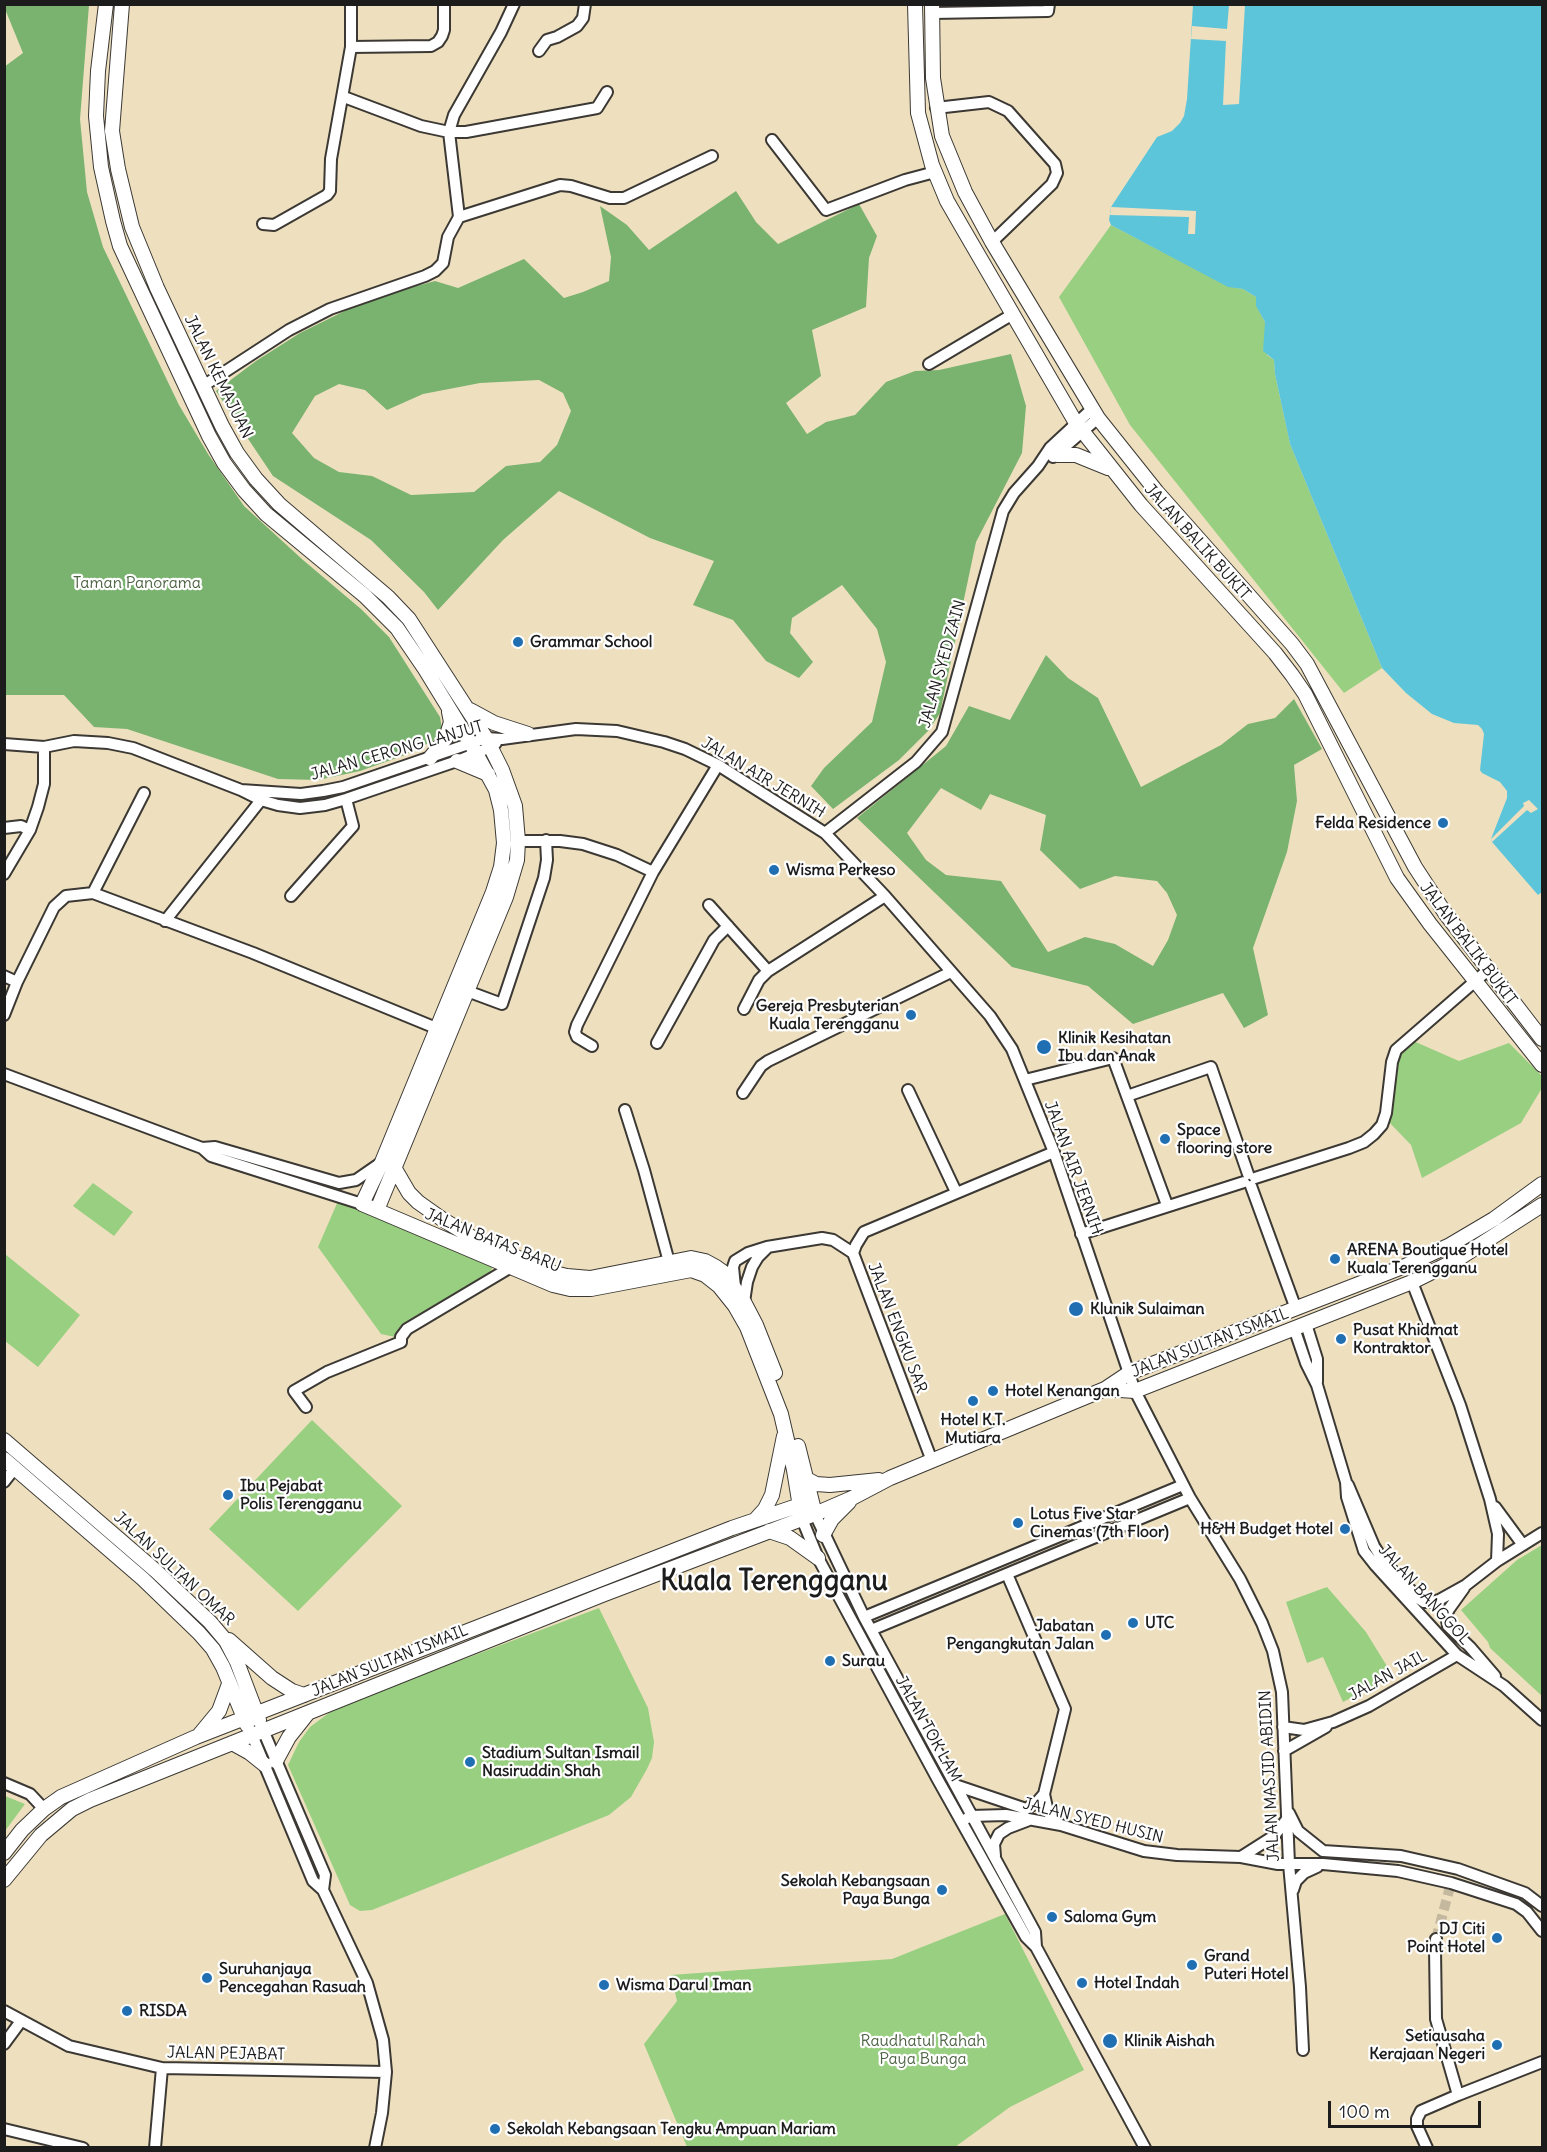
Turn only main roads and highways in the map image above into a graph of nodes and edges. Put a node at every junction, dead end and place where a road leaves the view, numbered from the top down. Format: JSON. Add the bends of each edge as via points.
{"nodes":[{"id":1,"x":106,"y":4,"type":"edge"},
{"id":2,"x":122,"y":4,"type":"edge"},
{"id":3,"x":915,"y":4,"type":"edge"},
{"id":4,"x":932,"y":9,"type":"edge"},
{"id":5,"x":1058,"y":455,"type":"road end"},
{"id":6,"x":1110,"y":468,"type":"junction"},
{"id":7,"x":466,"y":708,"type":"junction"},
{"id":8,"x":449,"y":710,"type":"junction"},
{"id":9,"x":528,"y":734,"type":"road end"},
{"id":10,"x":430,"y":758,"type":"road end"},
{"id":11,"x":457,"y":762,"type":"road end"},
{"id":12,"x":488,"y":774,"type":"junction"},
{"id":13,"x":1542,"y":1039,"type":"edge"},
{"id":14,"x":1542,"y":1065,"type":"edge"},
{"id":15,"x":395,"y":1169,"type":"junction"},
{"id":16,"x":1542,"y":1184,"type":"edge"},
{"id":17,"x":362,"y":1204,"type":"joint"},
{"id":18,"x":1542,"y":1205,"type":"edge"},
{"id":19,"x":377,"y":1210,"type":"junction"},
{"id":20,"x":1105,"y":1389,"type":"junction"},
{"id":21,"x":785,"y":1431,"type":"junction"},
{"id":22,"x":4,"y":1440,"type":"edge"},
{"id":23,"x":10,"y":1464,"type":"edge"},
{"id":24,"x":794,"y":1470,"type":"junction"},
{"id":25,"x":890,"y":1478,"type":"junction"},
{"id":26,"x":806,"y":1480,"type":"junction"},
{"id":27,"x":852,"y":1498,"type":"junction"},
{"id":28,"x":800,"y":1505,"type":"junction"},
{"id":29,"x":809,"y":1517,"type":"junction"},
{"id":30,"x":755,"y":1520,"type":"junction"},
{"id":31,"x":769,"y":1531,"type":"junction"},
{"id":32,"x":823,"y":1535,"type":"road end"},
{"id":33,"x":818,"y":1558,"type":"road end"},
{"id":34,"x":210,"y":1622,"type":"junction"},
{"id":35,"x":230,"y":1684,"type":"junction"},
{"id":36,"x":304,"y":1695,"type":"junction"},
{"id":37,"x":309,"y":1711,"type":"junction"},
{"id":38,"x":250,"y":1716,"type":"junction"},
{"id":39,"x":258,"y":1733,"type":"junction"},
{"id":40,"x":196,"y":1737,"type":"junction"},
{"id":41,"x":232,"y":1743,"type":"junction"},
{"id":42,"x":4,"y":1853,"type":"edge"},
{"id":43,"x":4,"y":1880,"type":"edge"}],
"edges":[{"from":1,"to":8,"type":"main road","name":"JALAN KEMAJUAN","via":[[96,116],[101,167],[113,221],[120,246],[209,436],[224,463],[266,514],[365,596],[397,628]]},
{"from":2,"to":7,"type":"main road","name":"JALAN KEMAJUAN","via":[[112,131],[118,169],[132,227],[203,386],[237,453],[256,479],[409,619]]},
{"from":3,"to":6,"type":"main road","name":"JALAN BALIK BUKIT","via":[[918,113],[947,201],[1079,428]]},
{"from":4,"to":13,"type":"main road","name":"JALAN BALIK BUKIT","via":[[933,78],[942,136],[992,242],[1095,413],[1157,492],[1307,664],[1415,867],[1445,913]]},
{"from":5,"to":6,"type":"main road","via":[[1076,455]]},
{"from":6,"to":14,"type":"main road","name":"JALAN BALIK BUKIT","via":[[1292,675],[1398,878]]},
{"from":7,"to":9,"type":"main road","via":[[494,723]]},
{"from":7,"to":15,"type":"main road","name":"JALAN KEMAJUAN","via":[[493,741],[515,806],[516,860],[506,897]]},
{"from":8,"to":10,"type":"main road","via":[[450,730]]},
{"from":8,"to":12,"type":"main road","name":"JALAN KEMAJUAN"},
{"from":11,"to":12,"type":"main road"},
{"from":12,"to":17,"type":"main road","name":"JALAN KEMAJUAN","via":[[501,810],[501,867]]},
{"from":15,"to":19,"type":"main road","name":"JALAN KEMAJUAN"},
{"from":15,"to":26,"type":"main road","name":"JALAN BATAS BARU","via":[[409,1193],[441,1219],[473,1238],[550,1272],[590,1278],[691,1258],[723,1272],[744,1302],[765,1347],[792,1424]]},
{"from":16,"to":20,"type":"main road","name":"JALAN SULTAN ISMAIL","via":[[1450,1245],[1129,1374]]},
{"from":17,"to":19,"type":"main road","name":"JALAN BATAS BARU"},
{"from":18,"to":20,"type":"main road","name":"JALAN SULTAN ISMAIL","via":[[1458,1259],[1412,1282],[1135,1391]]},
{"from":19,"to":21,"type":"main road","name":"JALAN BATAS BARU","via":[[570,1289],[591,1289],[691,1270],[705,1275],[719,1286],[747,1327]]},
{"from":20,"to":25,"type":"main road","name":"JALAN SULTAN ISMAIL"},
{"from":21,"to":24,"type":"main road","name":"JALAN BATAS BARU"},
{"from":21,"to":30,"type":"main road","via":[[772,1495]]},
{"from":22,"to":34,"type":"main road","name":"JALAN SULTAN OMAR"},
{"from":23,"to":35,"type":"main road","via":[[143,1579],[198,1633],[213,1649]]},
{"from":24,"to":26,"type":"main road"},
{"from":24,"to":28,"type":"main road","name":"JALAN BATAS BARU"},
{"from":25,"to":26,"type":"main road","via":[[830,1485]]},
{"from":25,"to":27,"type":"main road","name":"JALAN SULTAN ISMAIL"},
{"from":26,"to":29,"type":"main road","name":"JALAN BATAS BARU"},
{"from":27,"to":29,"type":"main road","name":"JALAN SULTAN ISMAIL"},
{"from":27,"to":32,"type":"main road"},
{"from":28,"to":29,"type":"main road","name":"JALAN BATAS BARU"},
{"from":28,"to":30,"type":"main road","name":"JALAN SULTAN ISMAIL"},
{"from":29,"to":31,"type":"main road","name":"JALAN SULTAN ISMAIL"},
{"from":30,"to":36,"type":"main road","name":"JALAN SULTAN ISMAIL"},
{"from":31,"to":33,"type":"main road","via":[[790,1538]]},
{"from":31,"to":37,"type":"main road","name":"JALAN SULTAN ISMAIL"},
{"from":34,"to":36,"type":"main road","via":[[272,1678]]},
{"from":34,"to":38,"type":"main road","name":"JALAN SULTAN OMAR","via":[[237,1662]]},
{"from":35,"to":38,"type":"main road"},
{"from":35,"to":40,"type":"main road","via":[[219,1711]]},
{"from":36,"to":38,"type":"main road","name":"JALAN SULTAN ISMAIL"},
{"from":37,"to":39,"type":"main road","name":"JALAN SULTAN ISMAIL"},
{"from":37,"to":41,"type":"main road","via":[[270,1763]]},
{"from":38,"to":39,"type":"main road"},
{"from":38,"to":40,"type":"main road","name":"JALAN SULTAN ISMAIL"},
{"from":39,"to":41,"type":"main road","name":"JALAN SULTAN ISMAIL"},
{"from":40,"to":42,"type":"main road","name":"JALAN SULTAN ISMAIL","via":[[61,1797],[22,1830]]},
{"from":41,"to":43,"type":"main road","name":"JALAN SULTAN ISMAIL","via":[[72,1809],[41,1835]]}]}
